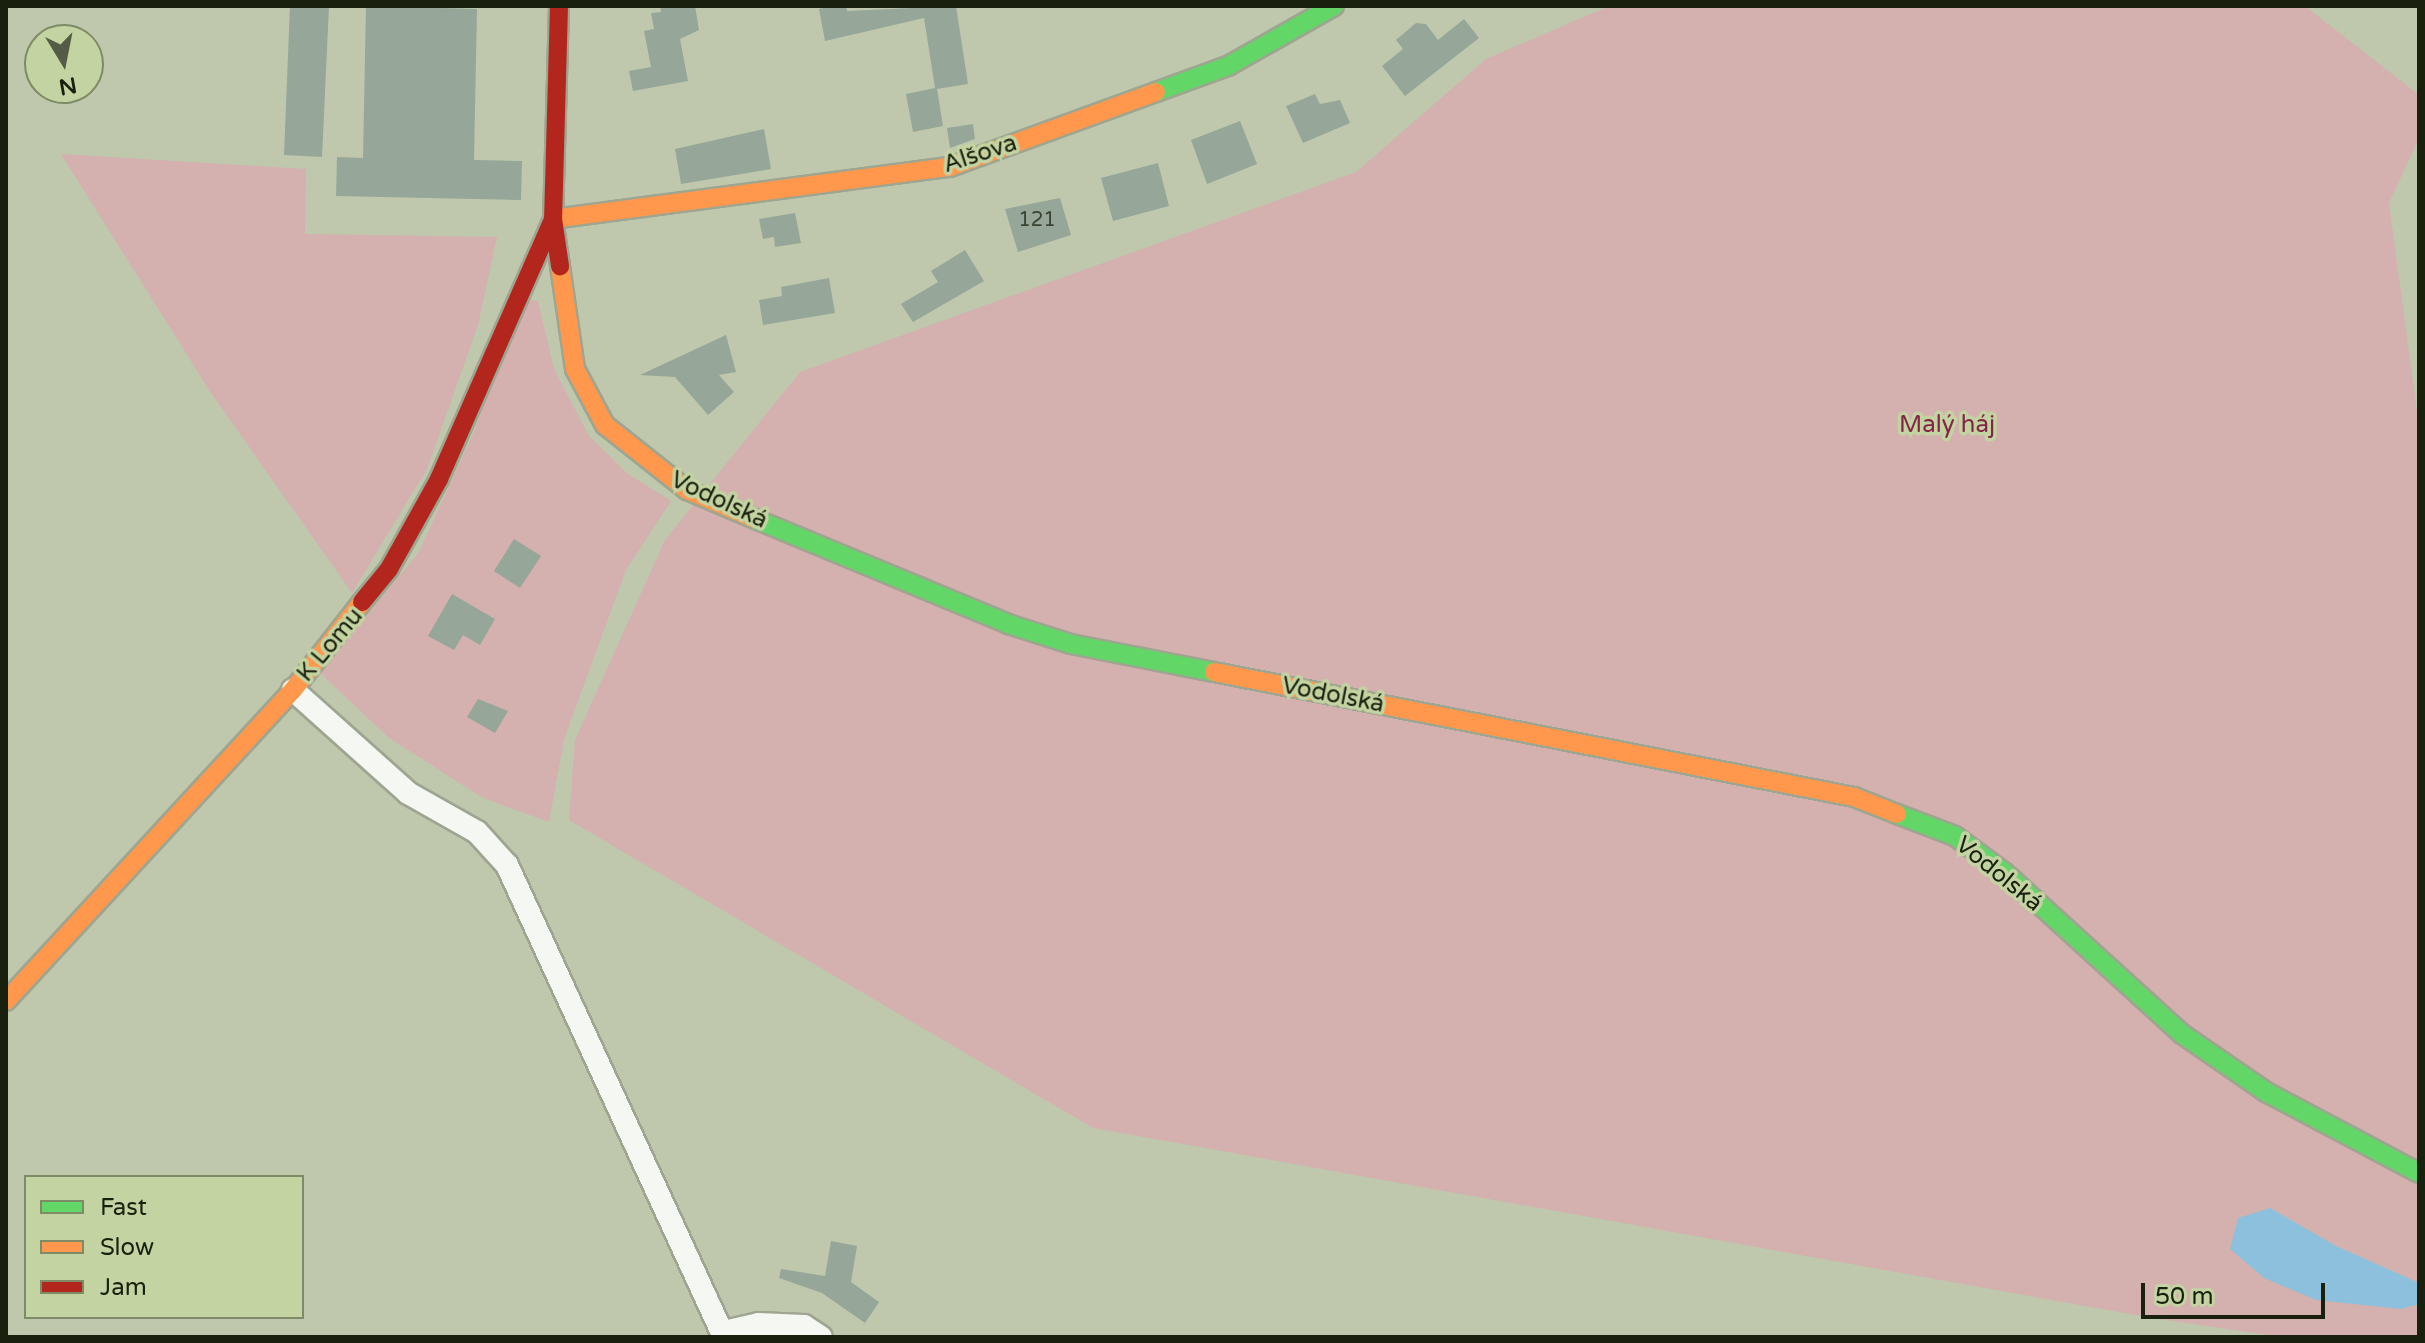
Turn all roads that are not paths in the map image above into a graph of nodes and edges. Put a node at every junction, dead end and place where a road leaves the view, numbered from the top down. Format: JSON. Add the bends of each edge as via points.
{"nodes":[{"id":1,"x":559,"y":6,"type":"edge"},
{"id":2,"x":1334,"y":6,"type":"edge"},
{"id":3,"x":553,"y":219,"type":"junction"},
{"id":4,"x":293,"y":690,"type":"junction"},
{"id":5,"x":6,"y":1001,"type":"edge"},
{"id":6,"x":2419,"y":1173,"type":"edge"},
{"id":7,"x":724,"y":1334,"type":"edge"},
{"id":8,"x":821,"y":1337,"type":"edge"}],
"edges":[{"from":1,"to":3,"type":"street","name":"Vodolská"},
{"from":2,"to":3,"type":"street","name":"Alšova","via":[[1228,66],[950,167]]},
{"from":3,"to":4,"type":"street","name":"K Lomu","via":[[417,526],[358,612]]},
{"from":3,"to":6,"type":"street","name":"Vodolská","via":[[563,313],[582,389],[605,425],[687,490],[1008,624],[1071,644],[1854,797],[1955,836],[2005,873],[2182,1034],[2266,1092]]},
{"from":4,"to":5,"type":"street","name":"K Lomu"},
{"from":4,"to":7,"type":"street","via":[[408,793],[477,832],[507,865]]},
{"from":7,"to":8,"type":"street","via":[[758,1324],[804,1326]]}]}
